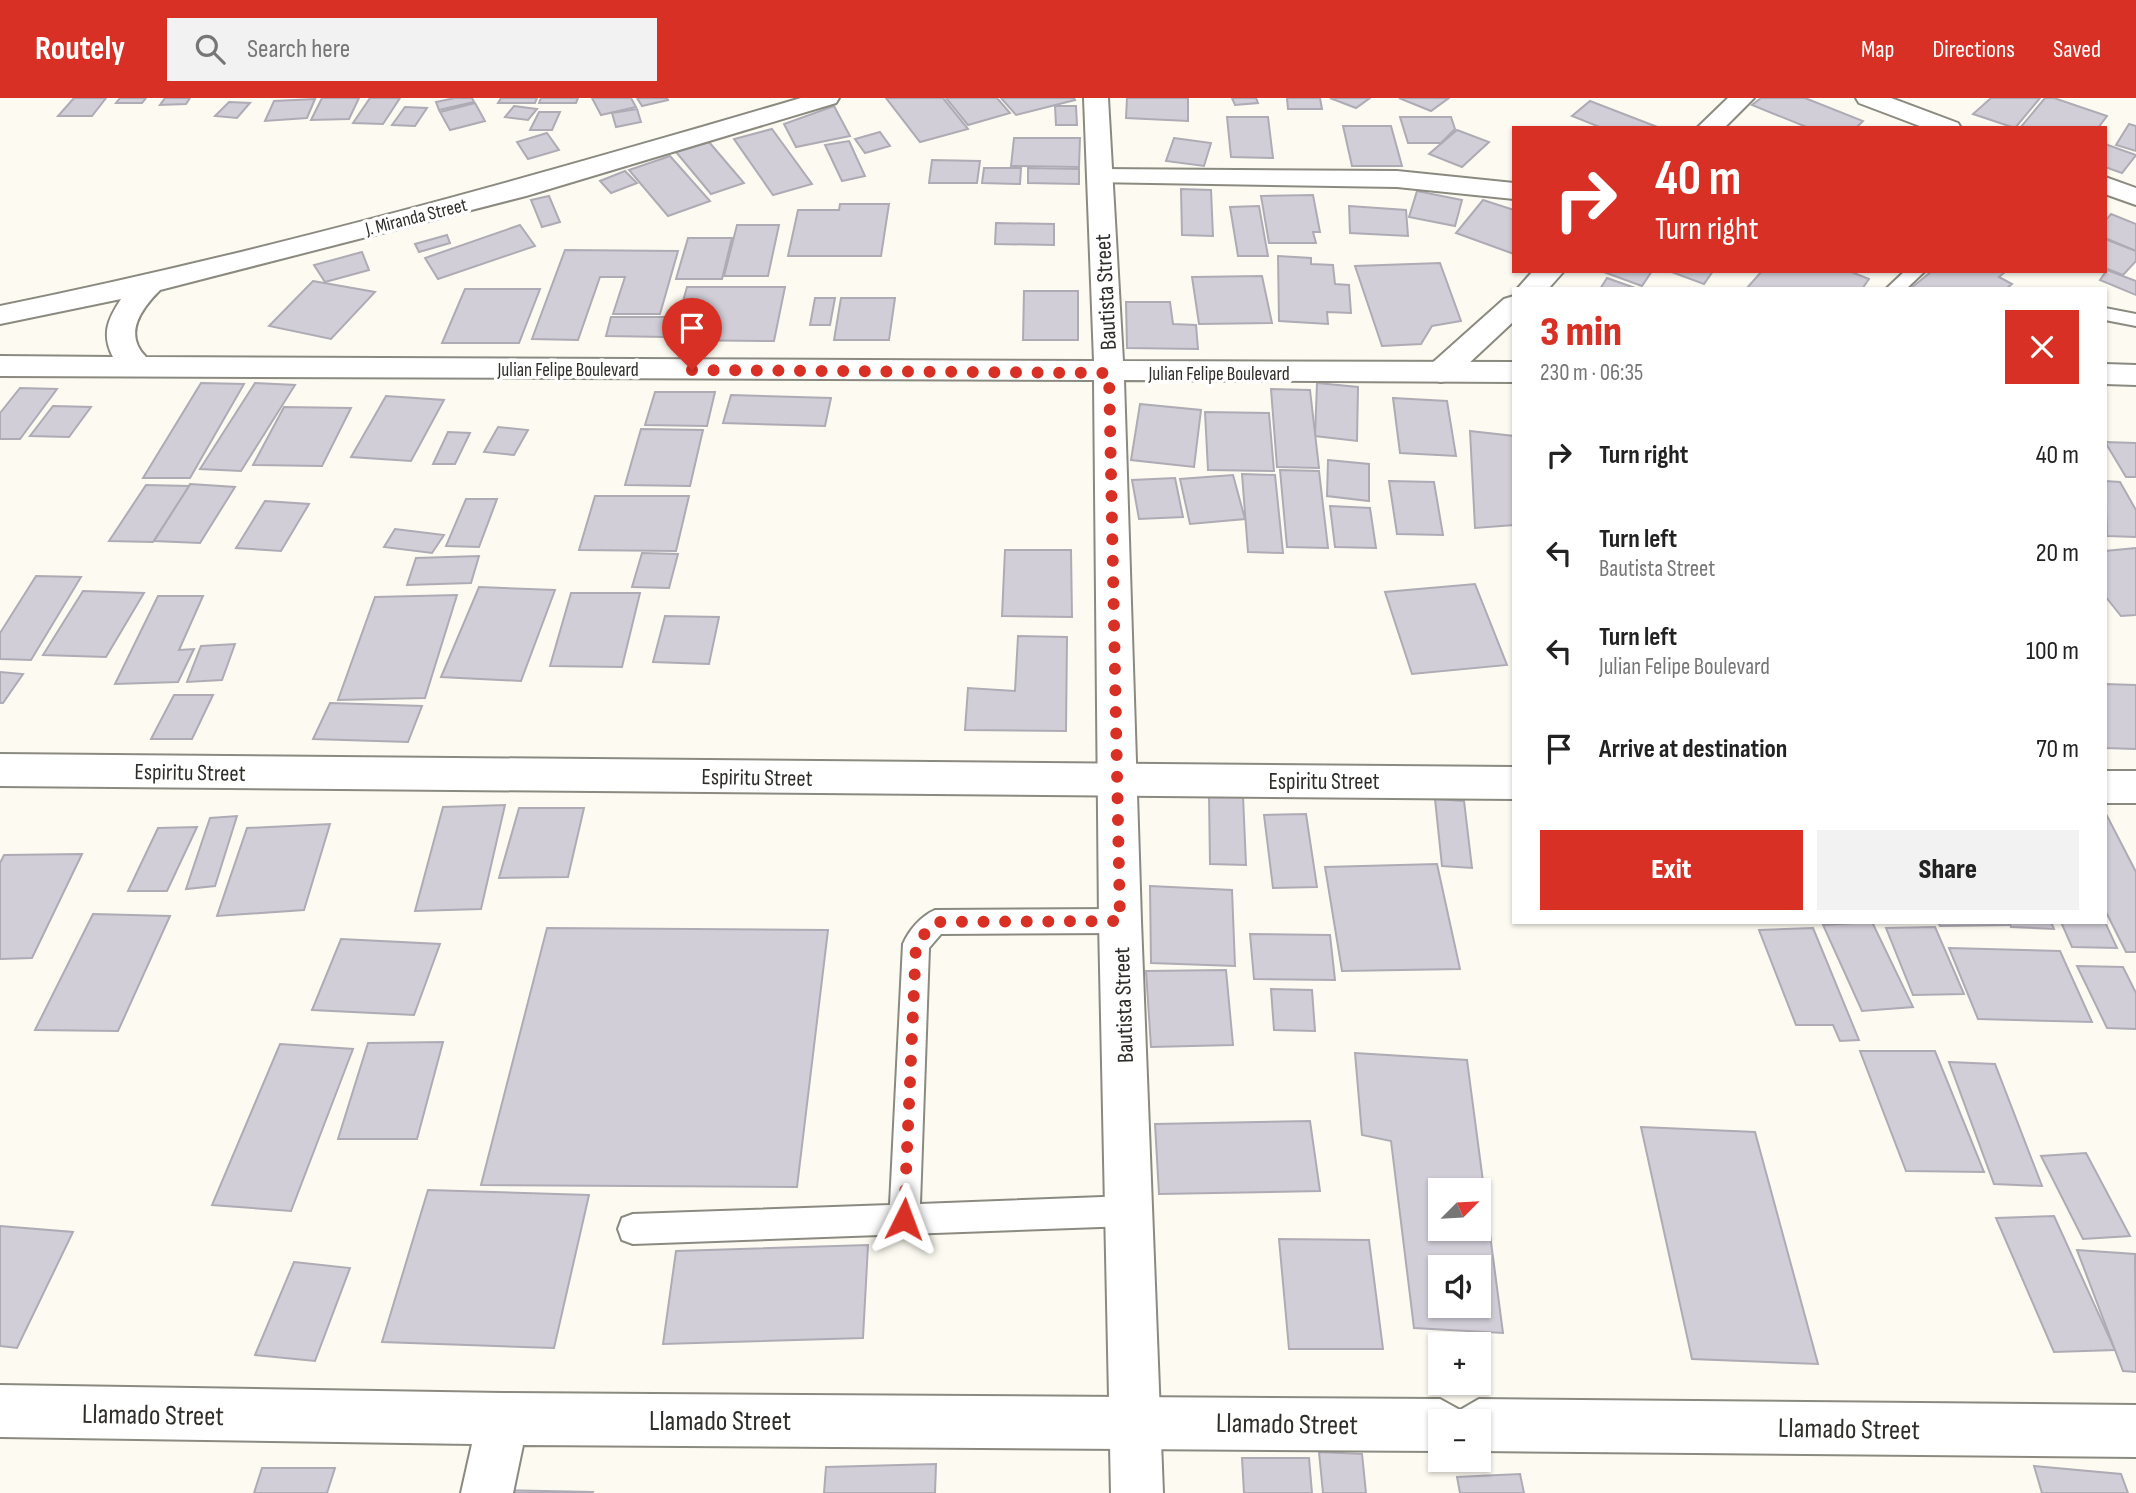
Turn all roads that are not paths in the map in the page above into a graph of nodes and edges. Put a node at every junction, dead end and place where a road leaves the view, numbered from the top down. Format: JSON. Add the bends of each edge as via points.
{"nodes":[{"id":1,"x":827,"y":98,"type":"edge"},
{"id":2,"x":1096,"y":98,"type":"edge"},
{"id":3,"x":1742,"y":98,"type":"edge"},
{"id":4,"x":1868,"y":98,"type":"edge"},
{"id":5,"x":1711,"y":126,"type":"edge"},
{"id":6,"x":1944,"y":126,"type":"edge"},
{"id":7,"x":1100,"y":177,"type":"junction"},
{"id":8,"x":2107,"y":186,"type":"edge"},
{"id":9,"x":1512,"y":191,"type":"edge"},
{"id":10,"x":2136,"y":197,"type":"edge"},
{"id":11,"x":1548,"y":273,"type":"edge"},
{"id":12,"x":1914,"y":273,"type":"edge"},
{"id":13,"x":150,"y":284,"type":"junction"},
{"id":14,"x":1533,"y":287,"type":"edge"},
{"id":15,"x":1897,"y":287,"type":"edge"},
{"id":16,"x":1512,"y":306,"type":"edge"},
{"id":17,"x":2107,"y":314,"type":"edge"},
{"id":18,"x":0,"y":315,"type":"edge"},
{"id":19,"x":2136,"y":320,"type":"edge"},
{"id":20,"x":136,"y":365,"type":"junction"},
{"id":21,"x":0,"y":366,"type":"edge"},
{"id":22,"x":1441,"y":372,"type":"junction"},
{"id":23,"x":1512,"y":372,"type":"edge"},
{"id":24,"x":1109,"y":373,"type":"junction"},
{"id":25,"x":2107,"y":374,"type":"edge"},
{"id":26,"x":2136,"y":375,"type":"edge"},
{"id":27,"x":0,"y":770,"type":"edge"},
{"id":28,"x":1116,"y":780,"type":"junction"},
{"id":29,"x":1512,"y":783,"type":"edge"},
{"id":30,"x":2107,"y":787,"type":"edge"},
{"id":31,"x":2136,"y":787,"type":"edge"},
{"id":32,"x":1120,"y":921,"type":"junction"},
{"id":33,"x":1129,"y":1211,"type":"junction"},
{"id":34,"x":904,"y":1219,"type":"junction"},
{"id":35,"x":633,"y":1230,"type":"dead end"},
{"id":36,"x":0,"y":1411,"type":"edge"},
{"id":37,"x":503,"y":1419,"type":"junction"},
{"id":38,"x":1135,"y":1422,"type":"junction"},
{"id":39,"x":1428,"y":1425,"type":"edge"},
{"id":40,"x":1491,"y":1425,"type":"edge"},
{"id":41,"x":2136,"y":1431,"type":"edge"},
{"id":42,"x":487,"y":1493,"type":"edge"},
{"id":43,"x":1137,"y":1493,"type":"edge"}],
"edges":[{"from":1,"to":13,"type":"street","name":"J. Miranda Street","via":[[517,190]]},
{"from":2,"to":7,"type":"street","name":"Bautista Street"},
{"from":3,"to":5,"type":"street"},
{"from":4,"to":6,"type":"street"},
{"from":7,"to":9,"type":"street","via":[[1397,180]]},
{"from":7,"to":24,"type":"street","name":"Bautista Street"},
{"from":8,"to":10,"type":"street"},
{"from":11,"to":14,"type":"street"},
{"from":12,"to":15,"type":"lane"},
{"from":13,"to":18,"type":"street","name":"J. Miranda Street"},
{"from":13,"to":20,"type":"street","via":[[120,324],[120,347]]},
{"from":16,"to":22,"type":"street"},
{"from":17,"to":19,"type":"lane"},
{"from":20,"to":21,"type":"street","name":"Julian Felipe Boulevard"},
{"from":20,"to":24,"type":"street","name":"Julian Felipe Boulevard"},
{"from":22,"to":23,"type":"street","name":"Julian Felipe Boulevard"},
{"from":22,"to":24,"type":"street","name":"Julian Felipe Boulevard"},
{"from":24,"to":28,"type":"street","name":"Bautista Street"},
{"from":25,"to":26,"type":"street"},
{"from":27,"to":28,"type":"street","name":"Espiritu Street"},
{"from":28,"to":29,"type":"street","name":"Espiritu Street"},
{"from":28,"to":32,"type":"street","name":"Bautista Street"},
{"from":30,"to":31,"type":"street"},
{"from":32,"to":33,"type":"street","name":"Bautista Street"},
{"from":32,"to":34,"type":"lane","via":[[935,922],[916,944]]},
{"from":33,"to":34,"type":"lane"},
{"from":33,"to":38,"type":"street","name":"Bautista Street"},
{"from":34,"to":35,"type":"lane"},
{"from":36,"to":37,"type":"street","name":"Llamado Street"},
{"from":37,"to":38,"type":"street","name":"Llamado Street"},
{"from":37,"to":42,"type":"street"},
{"from":38,"to":39,"type":"street","name":"Llamado Street"},
{"from":38,"to":43,"type":"street","name":"Bautista Street"},
{"from":40,"to":41,"type":"street","name":"Llamado Street"}]}
